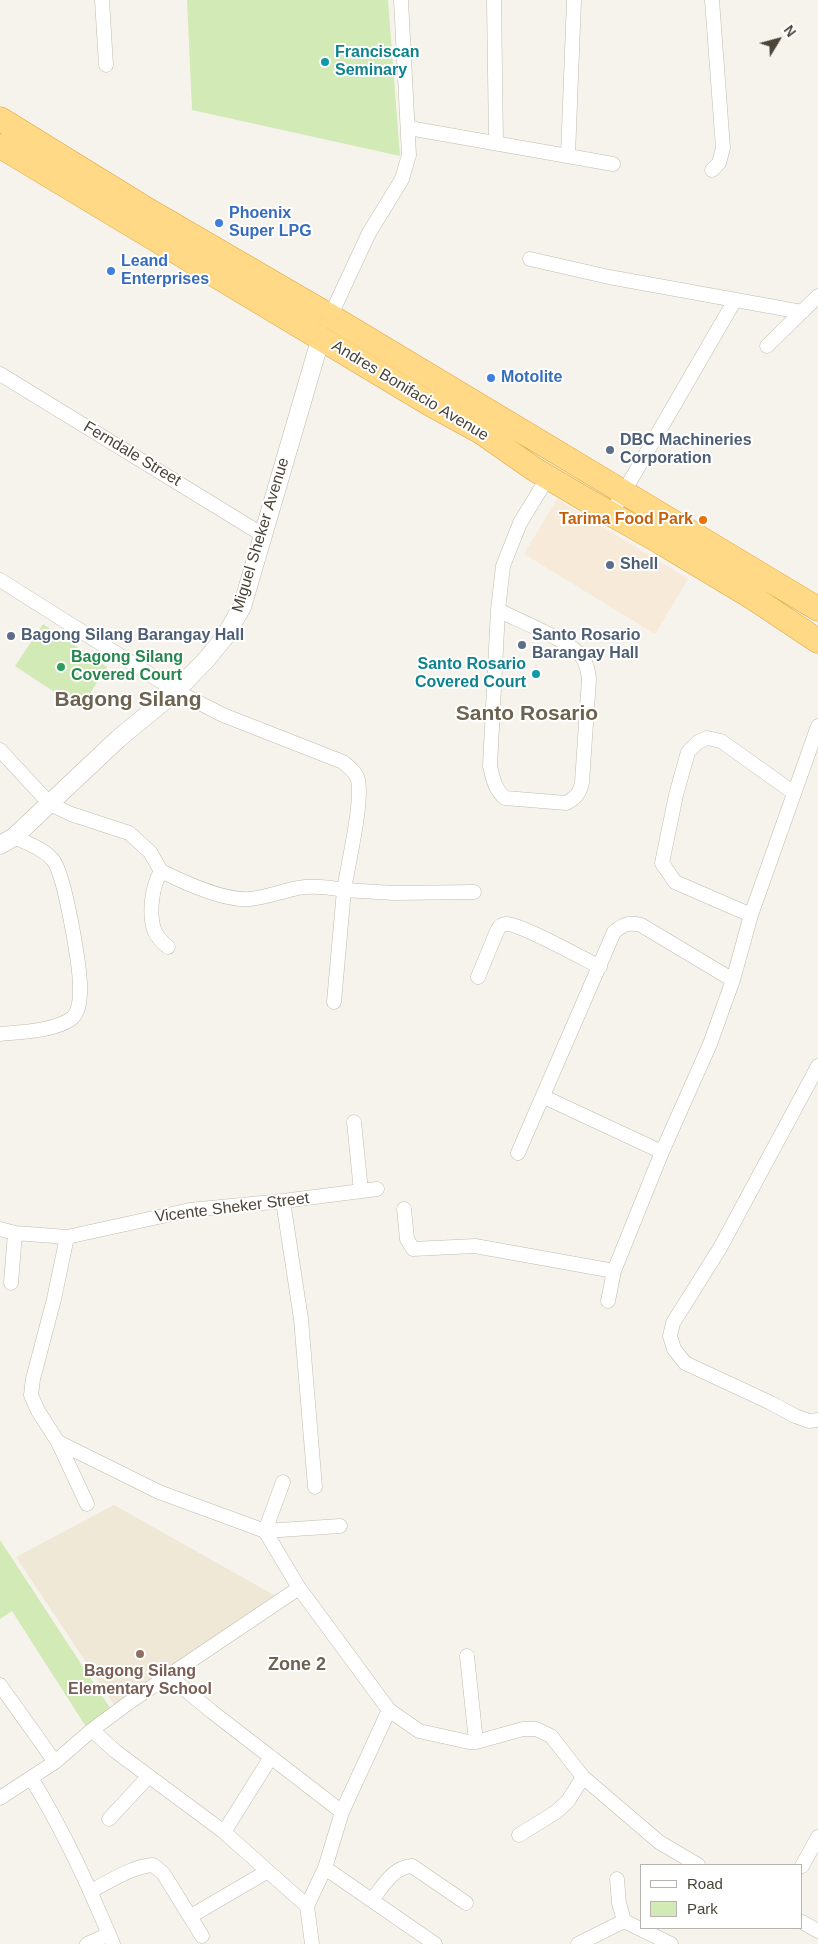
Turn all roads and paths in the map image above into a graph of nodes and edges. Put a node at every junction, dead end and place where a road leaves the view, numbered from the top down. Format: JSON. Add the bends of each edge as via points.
{"nodes":[{"id":1,"x":102,"y":0,"type":"edge"},
{"id":2,"x":401,"y":0,"type":"edge"},
{"id":3,"x":494,"y":0,"type":"edge"},
{"id":4,"x":574,"y":0,"type":"edge"},
{"id":5,"x":712,"y":0,"type":"edge"},
{"id":6,"x":106,"y":65,"type":"dead end"},
{"id":7,"x":0,"y":118,"type":"edge"},
{"id":8,"x":409,"y":128,"type":"junction"},
{"id":9,"x":496,"y":142,"type":"junction"},
{"id":10,"x":0,"y":146,"type":"edge"},
{"id":11,"x":568,"y":155,"type":"junction"},
{"id":12,"x":613,"y":164,"type":"dead end"},
{"id":13,"x":712,"y":170,"type":"dead end"},
{"id":14,"x":530,"y":259,"type":"dead end"},
{"id":15,"x":818,"y":296,"type":"edge"},
{"id":16,"x":735,"y":300,"type":"junction"},
{"id":17,"x":802,"y":312,"type":"junction"},
{"id":18,"x":325,"y":327,"type":"junction"},
{"id":19,"x":767,"y":346,"type":"dead end"},
{"id":20,"x":0,"y":374,"type":"edge"},
{"id":21,"x":548,"y":477,"type":"junction"},
{"id":22,"x":624,"y":494,"type":"junction"},
{"id":23,"x":611,"y":514,"type":"junction"},
{"id":24,"x":263,"y":535,"type":"junction"},
{"id":25,"x":0,"y":580,"type":"edge"},
{"id":26,"x":818,"y":609,"type":"edge"},
{"id":27,"x":498,"y":610,"type":"junction"},
{"id":28,"x":818,"y":641,"type":"edge"},
{"id":29,"x":176,"y":691,"type":"junction"},
{"id":30,"x":818,"y":726,"type":"edge"},
{"id":31,"x":0,"y":750,"type":"edge"},
{"id":32,"x":794,"y":792,"type":"junction"},
{"id":33,"x":50,"y":804,"type":"junction"},
{"id":34,"x":7,"y":841,"type":"edge"},
{"id":35,"x":161,"y":871,"type":"junction"},
{"id":36,"x":344,"y":890,"type":"junction"},
{"id":37,"x":474,"y":892,"type":"dead end"},
{"id":38,"x":751,"y":915,"type":"junction"},
{"id":39,"x":168,"y":947,"type":"dead end"},
{"id":40,"x":600,"y":967,"type":"junction"},
{"id":41,"x":478,"y":977,"type":"dead end"},
{"id":42,"x":733,"y":980,"type":"junction"},
{"id":43,"x":334,"y":1002,"type":"dead end"},
{"id":44,"x":0,"y":1034,"type":"edge"},
{"id":45,"x":816,"y":1073,"type":"edge"},
{"id":46,"x":544,"y":1097,"type":"junction"},
{"id":47,"x":354,"y":1122,"type":"dead end"},
{"id":48,"x":662,"y":1152,"type":"junction"},
{"id":49,"x":518,"y":1153,"type":"dead end"},
{"id":50,"x":377,"y":1189,"type":"dead end"},
{"id":51,"x":362,"y":1190,"type":"junction"},
{"id":52,"x":283,"y":1201,"type":"junction"},
{"id":53,"x":404,"y":1209,"type":"dead end"},
{"id":54,"x":0,"y":1229,"type":"edge"},
{"id":55,"x":15,"y":1233,"type":"junction"},
{"id":56,"x":67,"y":1237,"type":"junction"},
{"id":57,"x":614,"y":1271,"type":"junction"},
{"id":58,"x":11,"y":1283,"type":"dead end"},
{"id":59,"x":608,"y":1301,"type":"dead end"},
{"id":60,"x":818,"y":1420,"type":"edge"},
{"id":61,"x":58,"y":1442,"type":"junction"},
{"id":62,"x":284,"y":1482,"type":"dead end"},
{"id":63,"x":315,"y":1487,"type":"dead end"},
{"id":64,"x":87,"y":1504,"type":"dead end"},
{"id":65,"x":340,"y":1526,"type":"dead end"},
{"id":66,"x":265,"y":1531,"type":"junction"},
{"id":67,"x":299,"y":1588,"type":"junction"},
{"id":68,"x":467,"y":1656,"type":"dead end"},
{"id":69,"x":169,"y":1676,"type":"junction"},
{"id":70,"x":0,"y":1685,"type":"edge"},
{"id":71,"x":389,"y":1710,"type":"junction"},
{"id":72,"x":92,"y":1730,"type":"junction"},
{"id":73,"x":476,"y":1742,"type":"junction"},
{"id":74,"x":271,"y":1757,"type":"junction"},
{"id":75,"x":55,"y":1762,"type":"junction"},
{"id":76,"x":148,"y":1777,"type":"junction"},
{"id":77,"x":583,"y":1777,"type":"junction"},
{"id":78,"x":31,"y":1778,"type":"junction"},
{"id":79,"x":0,"y":1798,"type":"edge"},
{"id":80,"x":342,"y":1812,"type":"junction"},
{"id":81,"x":109,"y":1819,"type":"dead end"},
{"id":82,"x":224,"y":1832,"type":"junction"},
{"id":83,"x":519,"y":1835,"type":"dead end"},
{"id":84,"x":818,"y":1837,"type":"edge"},
{"id":85,"x":696,"y":1864,"type":"edge"},
{"id":86,"x":803,"y":1864,"type":"edge"},
{"id":87,"x":325,"y":1868,"type":"junction"},
{"id":88,"x":268,"y":1871,"type":"junction"},
{"id":89,"x":617,"y":1879,"type":"dead end"},
{"id":90,"x":91,"y":1892,"type":"junction"},
{"id":91,"x":372,"y":1900,"type":"junction"},
{"id":92,"x":466,"y":1903,"type":"dead end"},
{"id":93,"x":307,"y":1906,"type":"junction"},
{"id":94,"x":191,"y":1916,"type":"junction"},
{"id":95,"x":624,"y":1921,"type":"junction"},
{"id":96,"x":803,"y":1923,"type":"edge"},
{"id":97,"x":818,"y":1931,"type":"edge"},
{"id":98,"x":202,"y":1936,"type":"dead end"},
{"id":99,"x":111,"y":1939,"type":"edge"},
{"id":100,"x":87,"y":1944,"type":"edge"},
{"id":101,"x":312,"y":1944,"type":"edge"},
{"id":102,"x":435,"y":1944,"type":"edge"},
{"id":103,"x":578,"y":1944,"type":"edge"},
{"id":104,"x":670,"y":1944,"type":"edge"}],
"edges":[{"from":1,"to":6,"type":"street"},
{"from":2,"to":8,"type":"street"},
{"from":3,"to":9,"type":"street"},
{"from":4,"to":11,"type":"street"},
{"from":5,"to":13,"type":"street","via":[[723,148],[719,163]]},
{"from":7,"to":18,"type":"highway","name":"Andres Bonifacio Avenue"},
{"from":8,"to":9,"type":"street"},
{"from":8,"to":18,"type":"street","via":[[409,155],[402,179],[370,234]]},
{"from":9,"to":11,"type":"street"},
{"from":10,"to":18,"type":"highway","name":"Andres Bonifacio Avenue"},
{"from":11,"to":12,"type":"street"},
{"from":14,"to":16,"type":"street"},
{"from":15,"to":17,"type":"street"},
{"from":16,"to":17,"type":"street"},
{"from":16,"to":22,"type":"street"},
{"from":17,"to":19,"type":"street"},
{"from":18,"to":21,"type":"highway","name":"Andres Bonifacio Avenue","via":[[430,404],[481,432]]},
{"from":18,"to":22,"type":"highway","name":"Andres Bonifacio Avenue"},
{"from":18,"to":24,"type":"street","name":"Miguel Sheker Avenue"},
{"from":20,"to":24,"type":"street","name":"Ferndale Street"},
{"from":21,"to":23,"type":"highway","name":"Andres Bonifacio Avenue"},
{"from":21,"to":27,"type":"street","via":[[520,523],[503,566]]},
{"from":22,"to":23,"type":"street"},
{"from":22,"to":26,"type":"highway","name":"Andres Bonifacio Avenue"},
{"from":23,"to":28,"type":"highway","name":"Andres Bonifacio Avenue","via":[[755,599]]},
{"from":24,"to":29,"type":"street","name":"Miguel Sheker Avenue","via":[[242,606],[224,638]]},
{"from":25,"to":29,"type":"street"},
{"from":27,"to":27,"type":"street","via":[[490,766],[494,783],[506,798],[566,803],[580,792],[582,782],[588,668],[571,646]]},
{"from":29,"to":33,"type":"street","name":"Miguel Sheker Avenue","via":[[118,739]]},
{"from":29,"to":36,"type":"street","via":[[223,715],[343,762],[352,769],[358,779],[359,796]]},
{"from":30,"to":32,"type":"street"},
{"from":31,"to":33,"type":"street"},
{"from":32,"to":38,"type":"street"},
{"from":32,"to":38,"type":"street","via":[[721,742],[707,738],[688,752],[662,863],[675,882]]},
{"from":33,"to":34,"type":"street","name":"Miguel Sheker Avenue"},
{"from":33,"to":35,"type":"street","via":[[129,833],[150,852]]},
{"from":34,"to":44,"type":"street","via":[[49,856],[54,861],[62,878],[74,937],[80,989],[78,1008],[72,1018],[38,1030]]},
{"from":35,"to":36,"type":"street","via":[[236,899],[319,886]]},
{"from":35,"to":39,"type":"street","via":[[155,880],[152,918],[155,932]]},
{"from":36,"to":37,"type":"street"},
{"from":36,"to":43,"type":"street"},
{"from":38,"to":42,"type":"street"},
{"from":40,"to":41,"type":"street","via":[[506,924],[497,931]]},
{"from":40,"to":42,"type":"street","via":[[614,932],[631,922]]},
{"from":40,"to":46,"type":"street"},
{"from":42,"to":48,"type":"street","via":[[710,1044]]},
{"from":45,"to":60,"type":"street","via":[[720,1248],[673,1324],[670,1336],[674,1349],[685,1363],[795,1416],[809,1421]]},
{"from":46,"to":48,"type":"street"},
{"from":46,"to":49,"type":"street"},
{"from":47,"to":51,"type":"street"},
{"from":48,"to":57,"type":"street"},
{"from":50,"to":51,"type":"street","name":"Vicente Sheker Street"},
{"from":51,"to":52,"type":"street","name":"Vicente Sheker Street"},
{"from":52,"to":56,"type":"street","name":"Vicente Sheker Street","via":[[190,1210]]},
{"from":52,"to":63,"type":"street","via":[[301,1319]]},
{"from":53,"to":57,"type":"street","via":[[407,1239],[413,1249],[475,1246]]},
{"from":54,"to":55,"type":"street","name":"Vicente Sheker Street"},
{"from":55,"to":56,"type":"street","name":"Vicente Sheker Street"},
{"from":55,"to":58,"type":"street"},
{"from":56,"to":61,"type":"street","via":[[31,1394]]},
{"from":57,"to":59,"type":"street"},
{"from":61,"to":64,"type":"street"},
{"from":61,"to":66,"type":"street","via":[[159,1492]]},
{"from":62,"to":66,"type":"street"},
{"from":65,"to":66,"type":"street"},
{"from":66,"to":67,"type":"street"},
{"from":67,"to":69,"type":"street"},
{"from":67,"to":71,"type":"street"},
{"from":68,"to":73,"type":"street"},
{"from":69,"to":72,"type":"street"},
{"from":69,"to":74,"type":"street"},
{"from":70,"to":75,"type":"street"},
{"from":71,"to":73,"type":"street","via":[[419,1731]]},
{"from":71,"to":80,"type":"street"},
{"from":72,"to":75,"type":"street"},
{"from":72,"to":76,"type":"street"},
{"from":73,"to":77,"type":"street","via":[[523,1729],[536,1730],[551,1736]]},
{"from":74,"to":80,"type":"street"},
{"from":74,"to":82,"type":"street"},
{"from":75,"to":78,"type":"street"},
{"from":76,"to":81,"type":"street"},
{"from":76,"to":82,"type":"street"},
{"from":77,"to":83,"type":"street","via":[[568,1801],[556,1812]]},
{"from":77,"to":85,"type":"street","via":[[659,1842]]},
{"from":78,"to":79,"type":"street"},
{"from":78,"to":90,"type":"street","via":[[50,1808]]},
{"from":80,"to":87,"type":"street"},
{"from":82,"to":88,"type":"street"},
{"from":84,"to":86,"type":"street"},
{"from":87,"to":91,"type":"street"},
{"from":87,"to":93,"type":"street"},
{"from":88,"to":93,"type":"street"},
{"from":88,"to":94,"type":"street"},
{"from":89,"to":95,"type":"street"},
{"from":90,"to":94,"type":"street","via":[[133,1869],[152,1865],[163,1873]]},
{"from":90,"to":99,"type":"street"},
{"from":91,"to":92,"type":"street","via":[[397,1871],[412,1866]]},
{"from":91,"to":102,"type":"street"},
{"from":93,"to":101,"type":"street"},
{"from":94,"to":98,"type":"street"},
{"from":95,"to":103,"type":"street"},
{"from":95,"to":104,"type":"street"},
{"from":96,"to":97,"type":"street"},
{"from":99,"to":100,"type":"street"}]}
